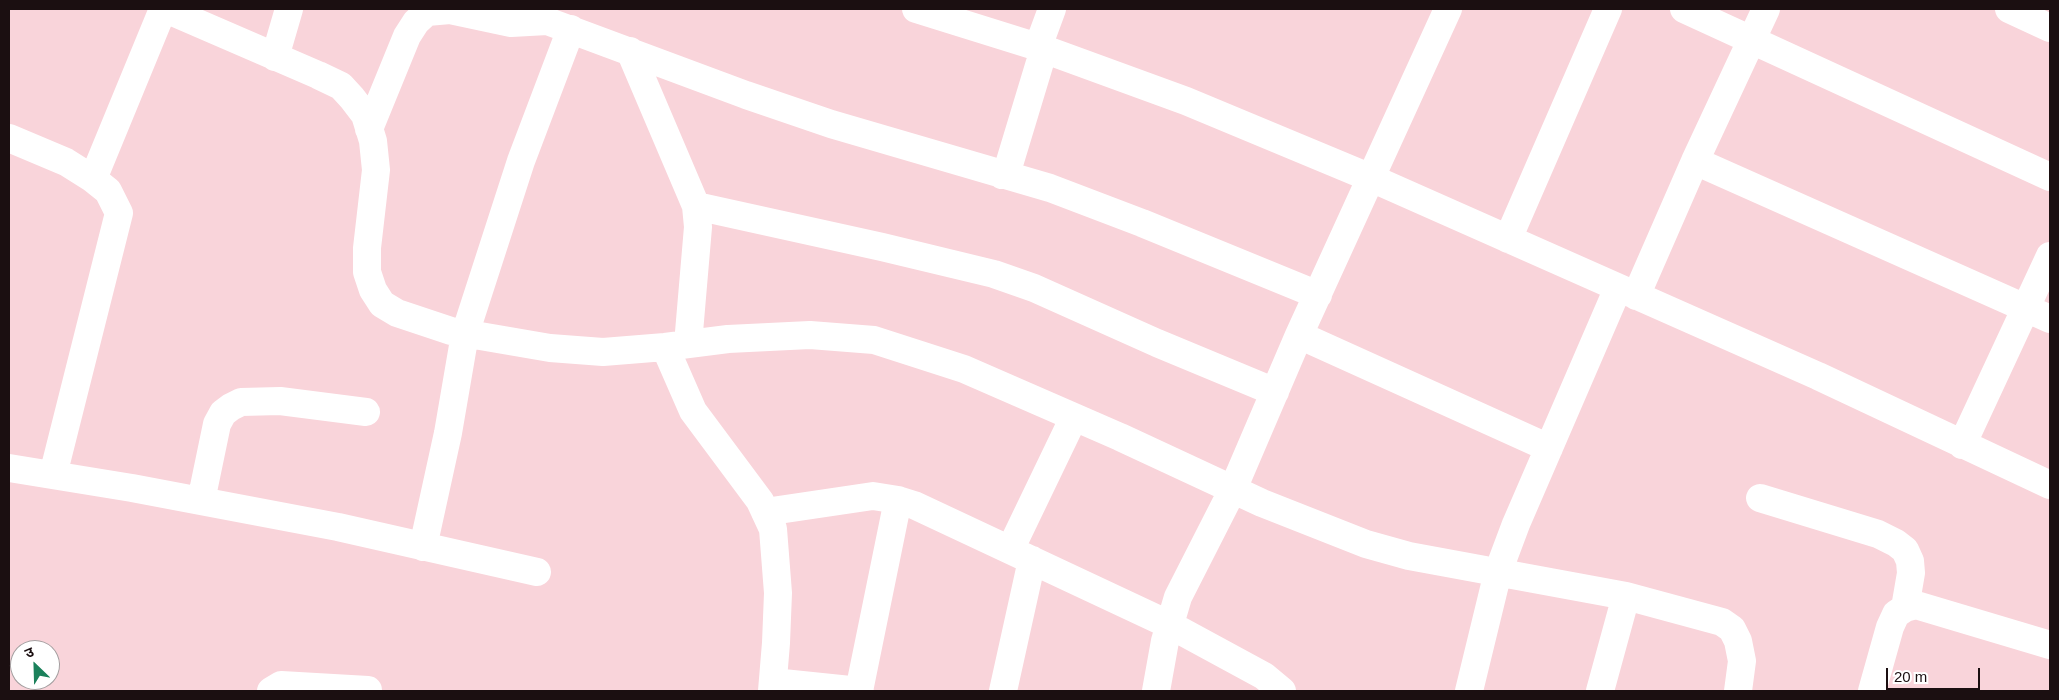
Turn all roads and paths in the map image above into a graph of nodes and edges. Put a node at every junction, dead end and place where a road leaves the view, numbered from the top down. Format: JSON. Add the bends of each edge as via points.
{"nodes":[{"id":1,"x":163,"y":9,"type":"edge"},
{"id":2,"x":171,"y":9,"type":"edge"},
{"id":3,"x":289,"y":9,"type":"edge"},
{"id":4,"x":916,"y":9,"type":"edge"},
{"id":5,"x":1052,"y":9,"type":"edge"},
{"id":6,"x":1448,"y":9,"type":"edge"},
{"id":7,"x":1608,"y":9,"type":"edge"},
{"id":8,"x":1684,"y":9,"type":"edge"},
{"id":9,"x":1766,"y":9,"type":"edge"},
{"id":10,"x":2009,"y":9,"type":"edge"},
{"id":11,"x":949,"y":14,"type":"edge"},
{"id":12,"x":550,"y":19,"type":"edge"},
{"id":13,"x":2050,"y":28,"type":"edge"},
{"id":14,"x":1751,"y":40,"type":"junction"},
{"id":15,"x":1041,"y":48,"type":"junction"},
{"id":16,"x":630,"y":51,"type":"junction"},
{"id":17,"x":275,"y":57,"type":"junction"},
{"id":18,"x":369,"y":129,"type":"junction"},
{"id":19,"x":9,"y":138,"type":"edge"},
{"id":20,"x":1695,"y":161,"type":"junction"},
{"id":21,"x":1002,"y":175,"type":"junction"},
{"id":22,"x":2050,"y":177,"type":"edge"},
{"id":23,"x":1371,"y":178,"type":"junction"},
{"id":24,"x":93,"y":179,"type":"junction"},
{"id":25,"x":696,"y":206,"type":"junction"},
{"id":26,"x":1508,"y":239,"type":"junction"},
{"id":27,"x":2050,"y":256,"type":"edge"},
{"id":28,"x":1627,"y":292,"type":"junction"},
{"id":29,"x":1318,"y":295,"type":"junction"},
{"id":30,"x":2025,"y":308,"type":"junction"},
{"id":31,"x":2050,"y":319,"type":"edge"},
{"id":32,"x":465,"y":334,"type":"junction"},
{"id":33,"x":1299,"y":335,"type":"junction"},
{"id":34,"x":677,"y":346,"type":"junction"},
{"id":35,"x":1275,"y":392,"type":"junction"},
{"id":36,"x":366,"y":412,"type":"dead end"},
{"id":37,"x":1074,"y":417,"type":"junction"},
{"id":38,"x":1962,"y":445,"type":"junction"},
{"id":39,"x":1549,"y":448,"type":"junction"},
{"id":40,"x":9,"y":468,"type":"edge"},
{"id":41,"x":54,"y":475,"type":"junction"},
{"id":42,"x":2050,"y":485,"type":"edge"},
{"id":43,"x":1232,"y":489,"type":"junction"},
{"id":44,"x":1760,"y":498,"type":"dead end"},
{"id":45,"x":898,"y":500,"type":"junction"},
{"id":46,"x":201,"y":501,"type":"junction"},
{"id":47,"x":765,"y":512,"type":"junction"},
{"id":48,"x":423,"y":547,"type":"junction"},
{"id":49,"x":1021,"y":555,"type":"junction"},
{"id":50,"x":537,"y":572,"type":"dead end"},
{"id":51,"x":1498,"y":572,"type":"junction"},
{"id":52,"x":1626,"y":596,"type":"junction"},
{"id":53,"x":1905,"y":608,"type":"junction"},
{"id":54,"x":1170,"y":625,"type":"junction"},
{"id":55,"x":2050,"y":645,"type":"edge"},
{"id":56,"x":772,"y":687,"type":"edge"},
{"id":57,"x":368,"y":690,"type":"edge"},
{"id":58,"x":271,"y":691,"type":"edge"},
{"id":59,"x":859,"y":691,"type":"edge"},
{"id":60,"x":1003,"y":691,"type":"edge"},
{"id":61,"x":1156,"y":691,"type":"edge"},
{"id":62,"x":1282,"y":691,"type":"edge"},
{"id":63,"x":1469,"y":691,"type":"edge"},
{"id":64,"x":1600,"y":691,"type":"edge"},
{"id":65,"x":1738,"y":691,"type":"edge"},
{"id":66,"x":1872,"y":691,"type":"edge"}],
"edges":[{"from":1,"to":24,"type":"street"},
{"from":2,"to":17,"type":"street"},
{"from":3,"to":17,"type":"street"},
{"from":4,"to":11,"type":"street"},
{"from":5,"to":15,"type":"street"},
{"from":6,"to":23,"type":"street"},
{"from":7,"to":26,"type":"street"},
{"from":8,"to":14,"type":"street"},
{"from":9,"to":14,"type":"street"},
{"from":10,"to":13,"type":"street"},
{"from":11,"to":15,"type":"street"},
{"from":12,"to":16,"type":"street"},
{"from":12,"to":18,"type":"street","via":[[511,24],[450,10],[427,12],[407,36]]},
{"from":12,"to":32,"type":"street","via":[[521,161]]},
{"from":14,"to":20,"type":"street"},
{"from":14,"to":22,"type":"street"},
{"from":15,"to":21,"type":"street","via":[[1008,168]]},
{"from":15,"to":23,"type":"street","via":[[1186,101]]},
{"from":16,"to":21,"type":"street","via":[[831,124]]},
{"from":16,"to":25,"type":"street"},
{"from":17,"to":18,"type":"street","via":[[341,86],[364,115]]},
{"from":18,"to":32,"type":"street","via":[[376,170],[367,248],[367,272],[372,290],[382,304],[397,313]]},
{"from":19,"to":24,"type":"street","via":[[66,162]]},
{"from":20,"to":28,"type":"street"},
{"from":20,"to":30,"type":"street"},
{"from":21,"to":29,"type":"street","via":[[1050,188]]},
{"from":23,"to":26,"type":"street"},
{"from":23,"to":29,"type":"street"},
{"from":24,"to":41,"type":"street","via":[[108,191],[119,213]]},
{"from":25,"to":34,"type":"street","via":[[698,226]]},
{"from":25,"to":35,"type":"street","via":[[1002,277]]},
{"from":26,"to":28,"type":"street"},
{"from":27,"to":30,"type":"street"},
{"from":28,"to":38,"type":"street","via":[[1818,376]]},
{"from":28,"to":39,"type":"street"},
{"from":29,"to":33,"type":"street"},
{"from":30,"to":31,"type":"street"},
{"from":30,"to":38,"type":"street"},
{"from":32,"to":34,"type":"street","via":[[550,348],[603,352]]},
{"from":32,"to":48,"type":"street"},
{"from":33,"to":35,"type":"street"},
{"from":33,"to":39,"type":"street"},
{"from":34,"to":37,"type":"street","via":[[728,339],[810,336],[874,340],[964,369]]},
{"from":34,"to":47,"type":"street","via":[[692,411]]},
{"from":35,"to":43,"type":"street"},
{"from":36,"to":46,"type":"street","via":[[280,401],[241,402],[231,406],[217,424]]},
{"from":37,"to":43,"type":"street"},
{"from":37,"to":49,"type":"street"},
{"from":38,"to":42,"type":"street"},
{"from":39,"to":51,"type":"street"},
{"from":40,"to":41,"type":"street"},
{"from":41,"to":46,"type":"street"},
{"from":43,"to":51,"type":"street","via":[[1366,544],[1409,556]]},
{"from":43,"to":54,"type":"street","via":[[1178,597]]},
{"from":44,"to":53,"type":"street","via":[[1878,534],[1905,550],[1911,573]]},
{"from":45,"to":47,"type":"street","via":[[872,496]]},
{"from":45,"to":49,"type":"street"},
{"from":45,"to":59,"type":"street"},
{"from":46,"to":48,"type":"street"},
{"from":47,"to":56,"type":"street","via":[[773,529],[778,603]]},
{"from":48,"to":50,"type":"street"},
{"from":49,"to":54,"type":"street"},
{"from":49,"to":60,"type":"street"},
{"from":51,"to":52,"type":"street"},
{"from":51,"to":63,"type":"street"},
{"from":52,"to":64,"type":"street"},
{"from":52,"to":65,"type":"street","via":[[1701,615],[1732,629],[1742,661]]},
{"from":53,"to":55,"type":"street","via":[[1916,606]]},
{"from":53,"to":66,"type":"street","via":[[1896,614],[1890,627]]},
{"from":54,"to":61,"type":"street"},
{"from":54,"to":62,"type":"street","via":[[1264,676]]},
{"from":56,"to":59,"type":"street"},
{"from":57,"to":58,"type":"street","via":[[281,684]]}]}
